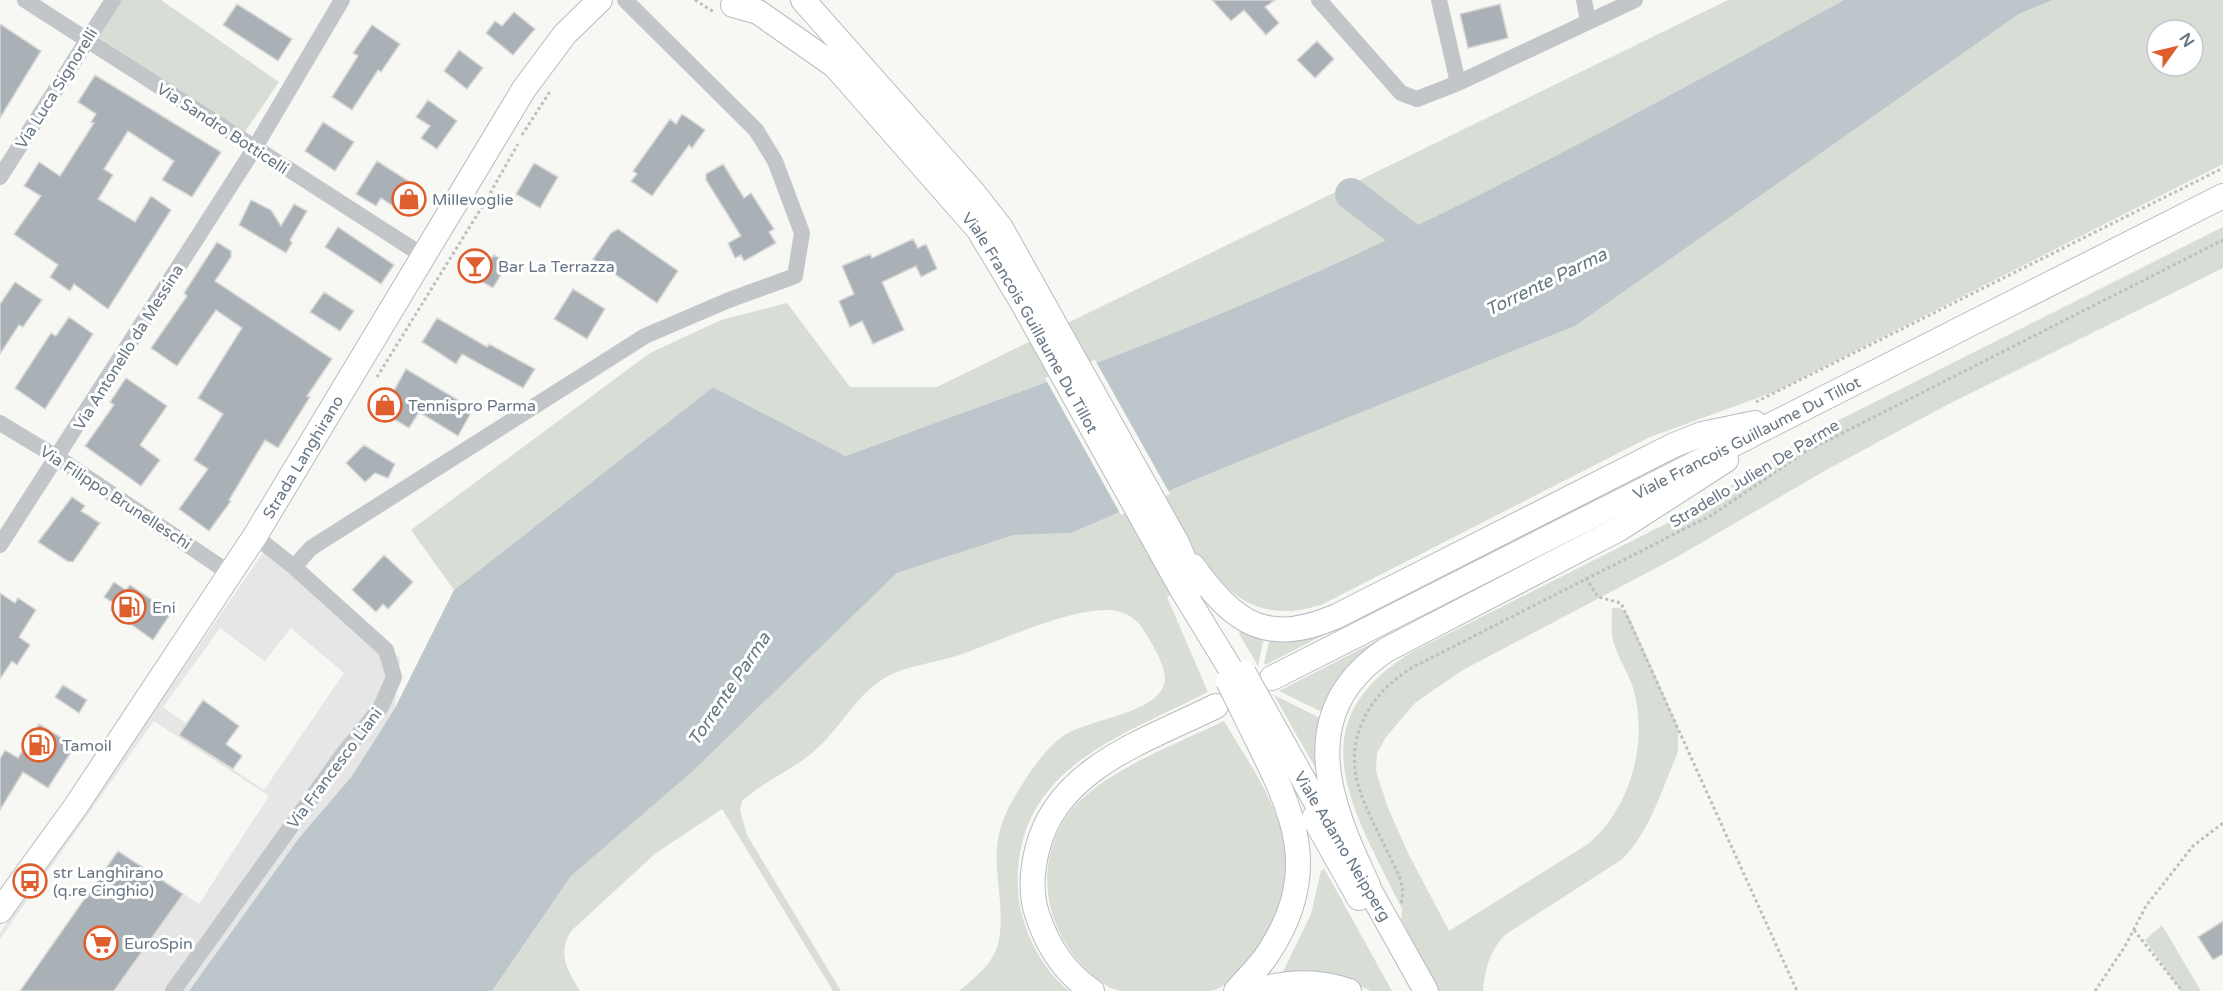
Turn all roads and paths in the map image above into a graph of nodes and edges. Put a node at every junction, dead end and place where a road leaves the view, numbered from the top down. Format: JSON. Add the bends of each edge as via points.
{"nodes":[{"id":1,"x":25,"y":0,"type":"edge"},
{"id":2,"x":113,"y":0,"type":"edge"},
{"id":3,"x":342,"y":0,"type":"edge"},
{"id":4,"x":600,"y":0,"type":"edge"},
{"id":5,"x":625,"y":0,"type":"edge"},
{"id":6,"x":760,"y":0,"type":"edge"},
{"id":7,"x":803,"y":0,"type":"edge"},
{"id":8,"x":1319,"y":0,"type":"edge"},
{"id":9,"x":1439,"y":0,"type":"edge"},
{"id":10,"x":1584,"y":0,"type":"edge"},
{"id":11,"x":1635,"y":0,"type":"edge"},
{"id":12,"x":727,"y":3,"type":"edge"},
{"id":13,"x":1588,"y":21,"type":"junction"},
{"id":14,"x":87,"y":39,"type":"junction"},
{"id":15,"x":1458,"y":83,"type":"junction"},
{"id":16,"x":254,"y":149,"type":"junction"},
{"id":17,"x":2223,"y":168,"type":"edge"},
{"id":18,"x":0,"y":177,"type":"edge"},
{"id":19,"x":2223,"y":196,"type":"edge"},
{"id":20,"x":2223,"y":240,"type":"edge"},
{"id":21,"x":422,"y":255,"type":"junction"},
{"id":22,"x":1030,"y":297,"type":"junction"},
{"id":23,"x":1754,"y":403,"type":"dead end"},
{"id":24,"x":1786,"y":416,"type":"junction"},
{"id":25,"x":0,"y":423,"type":"edge"},
{"id":26,"x":58,"y":458,"type":"junction"},
{"id":27,"x":255,"y":536,"type":"junction"},
{"id":28,"x":0,"y":545,"type":"edge"},
{"id":29,"x":294,"y":567,"type":"junction"},
{"id":30,"x":231,"y":574,"type":"junction"},
{"id":31,"x":1586,"y":578,"type":"junction"},
{"id":32,"x":1192,"y":583,"type":"junction"},
{"id":33,"x":1272,"y":678,"type":"dead end"},
{"id":34,"x":1216,"y":706,"type":"dead end"},
{"id":35,"x":1252,"y":706,"type":"junction"},
{"id":36,"x":2223,"y":824,"type":"edge"},
{"id":37,"x":1368,"y":885,"type":"junction"},
{"id":38,"x":1398,"y":906,"type":"dead end"},
{"id":39,"x":0,"y":911,"type":"edge"},
{"id":40,"x":2134,"y":930,"type":"junction"},
{"id":41,"x":173,"y":991,"type":"edge"},
{"id":42,"x":1092,"y":991,"type":"edge"},
{"id":43,"x":1236,"y":991,"type":"edge"},
{"id":44,"x":1253,"y":991,"type":"edge"},
{"id":45,"x":1349,"y":991,"type":"edge"},
{"id":46,"x":1410,"y":991,"type":"edge"},
{"id":47,"x":1426,"y":991,"type":"edge"},
{"id":48,"x":1797,"y":991,"type":"edge"},
{"id":49,"x":2096,"y":991,"type":"edge"},
{"id":50,"x":2181,"y":991,"type":"edge"}],
"edges":[{"from":1,"to":14,"type":"street","name":"Via Sandro Botticelli"},
{"from":2,"to":14,"type":"street","name":"Via Luca Signorelli"},
{"from":3,"to":16,"type":"street","name":"Via Antonello da Messina"},
{"from":4,"to":21,"type":"main road","name":"Strada Langhirano","via":[[565,34],[524,89]]},
{"from":5,"to":29,"type":"street","via":[[756,130],[775,161],[802,233],[795,276],[645,336],[311,548]]},
{"from":6,"to":12,"type":"main road","via":[[750,4]]},
{"from":7,"to":22,"type":"main road","name":"Viale Francois Guillaume Du Tillot","via":[[982,203],[1005,235]]},
{"from":8,"to":15,"type":"street","via":[[1401,93],[1417,99]]},
{"from":9,"to":15,"type":"street"},
{"from":10,"to":13,"type":"street"},
{"from":11,"to":13,"type":"street"},
{"from":12,"to":22,"type":"main road","name":"Viale Francois Guillaume Du Tillot","via":[[758,12],[846,76],[974,223]]},
{"from":13,"to":15,"type":"street"},
{"from":14,"to":16,"type":"street","name":"Via Sandro Botticelli"},
{"from":14,"to":18,"type":"street","name":"Via Luca Signorelli"},
{"from":16,"to":21,"type":"street","name":"Via Sandro Botticelli"},
{"from":16,"to":26,"type":"street","name":"Via Antonello da Messina"},
{"from":17,"to":23,"type":"path"},
{"from":19,"to":24,"type":"main road","name":"Viale Francois Guillaume Du Tillot"},
{"from":20,"to":31,"type":"path","name":"Stradello Julien De Parme","via":[[1805,452],[1712,515]]},
{"from":21,"to":27,"type":"main road","name":"Strada Langhirano"},
{"from":22,"to":32,"type":"main road","name":"Viale Francois Guillaume Du Tillot"},
{"from":22,"to":32,"type":"main road","name":"Viale Francois Guillaume Du Tillot","via":[[1177,543]]},
{"from":24,"to":32,"type":"main road","via":[[1702,434],[1674,445],[1337,616],[1305,628],[1275,629],[1245,620]]},
{"from":24,"to":33,"type":"main road","name":"Viale Francois Guillaume Du Tillot"},
{"from":24,"to":37,"type":"main road","via":[[1699,480],[1633,521],[1386,650],[1356,676],[1332,721],[1327,773],[1337,813]]},
{"from":25,"to":26,"type":"street","name":"Via Filippo Brunelleschi"},
{"from":26,"to":28,"type":"street","name":"Via Antonello da Messina"},
{"from":26,"to":30,"type":"street","name":"Via Filippo Brunelleschi"},
{"from":27,"to":29,"type":"street","name":"Via Francesco Liani"},
{"from":27,"to":30,"type":"main road","name":"Strada Langhirano"},
{"from":29,"to":41,"type":"street","name":"Via Francesco Liani","via":[[386,650],[394,676],[381,707]]},
{"from":30,"to":39,"type":"main road","name":"Strada Langhirano","via":[[76,806]]},
{"from":31,"to":38,"type":"path","name":"Stradello Julien De Parme","via":[[1406,671],[1384,687],[1371,705],[1357,736],[1356,771],[1364,801],[1400,878],[1403,896]]},
{"from":31,"to":48,"type":"path","via":[[1598,597],[1621,603]]},
{"from":32,"to":35,"type":"main road","name":"Viale Francois Guillaume Du Tillot","bridge":true},
{"from":34,"to":42,"type":"main road","via":[[1095,768],[1064,796],[1044,828],[1032,880],[1036,910],[1060,960]]},
{"from":35,"to":37,"type":"main road","name":"Viale Adamo Neipperg"},
{"from":35,"to":43,"type":"main road","via":[[1296,834],[1299,862],[1293,903],[1282,929],[1268,954]]},
{"from":35,"to":46,"type":"main road","name":"Viale Adamo Neipperg"},
{"from":36,"to":40,"type":"path","via":[[2193,846],[2146,906]]},
{"from":37,"to":47,"type":"main road","name":"Viale Adamo Neipperg"},
{"from":40,"to":49,"type":"path"},
{"from":40,"to":50,"type":"path"},
{"from":44,"to":45,"type":"main road","via":[[1301,983]]}]}
